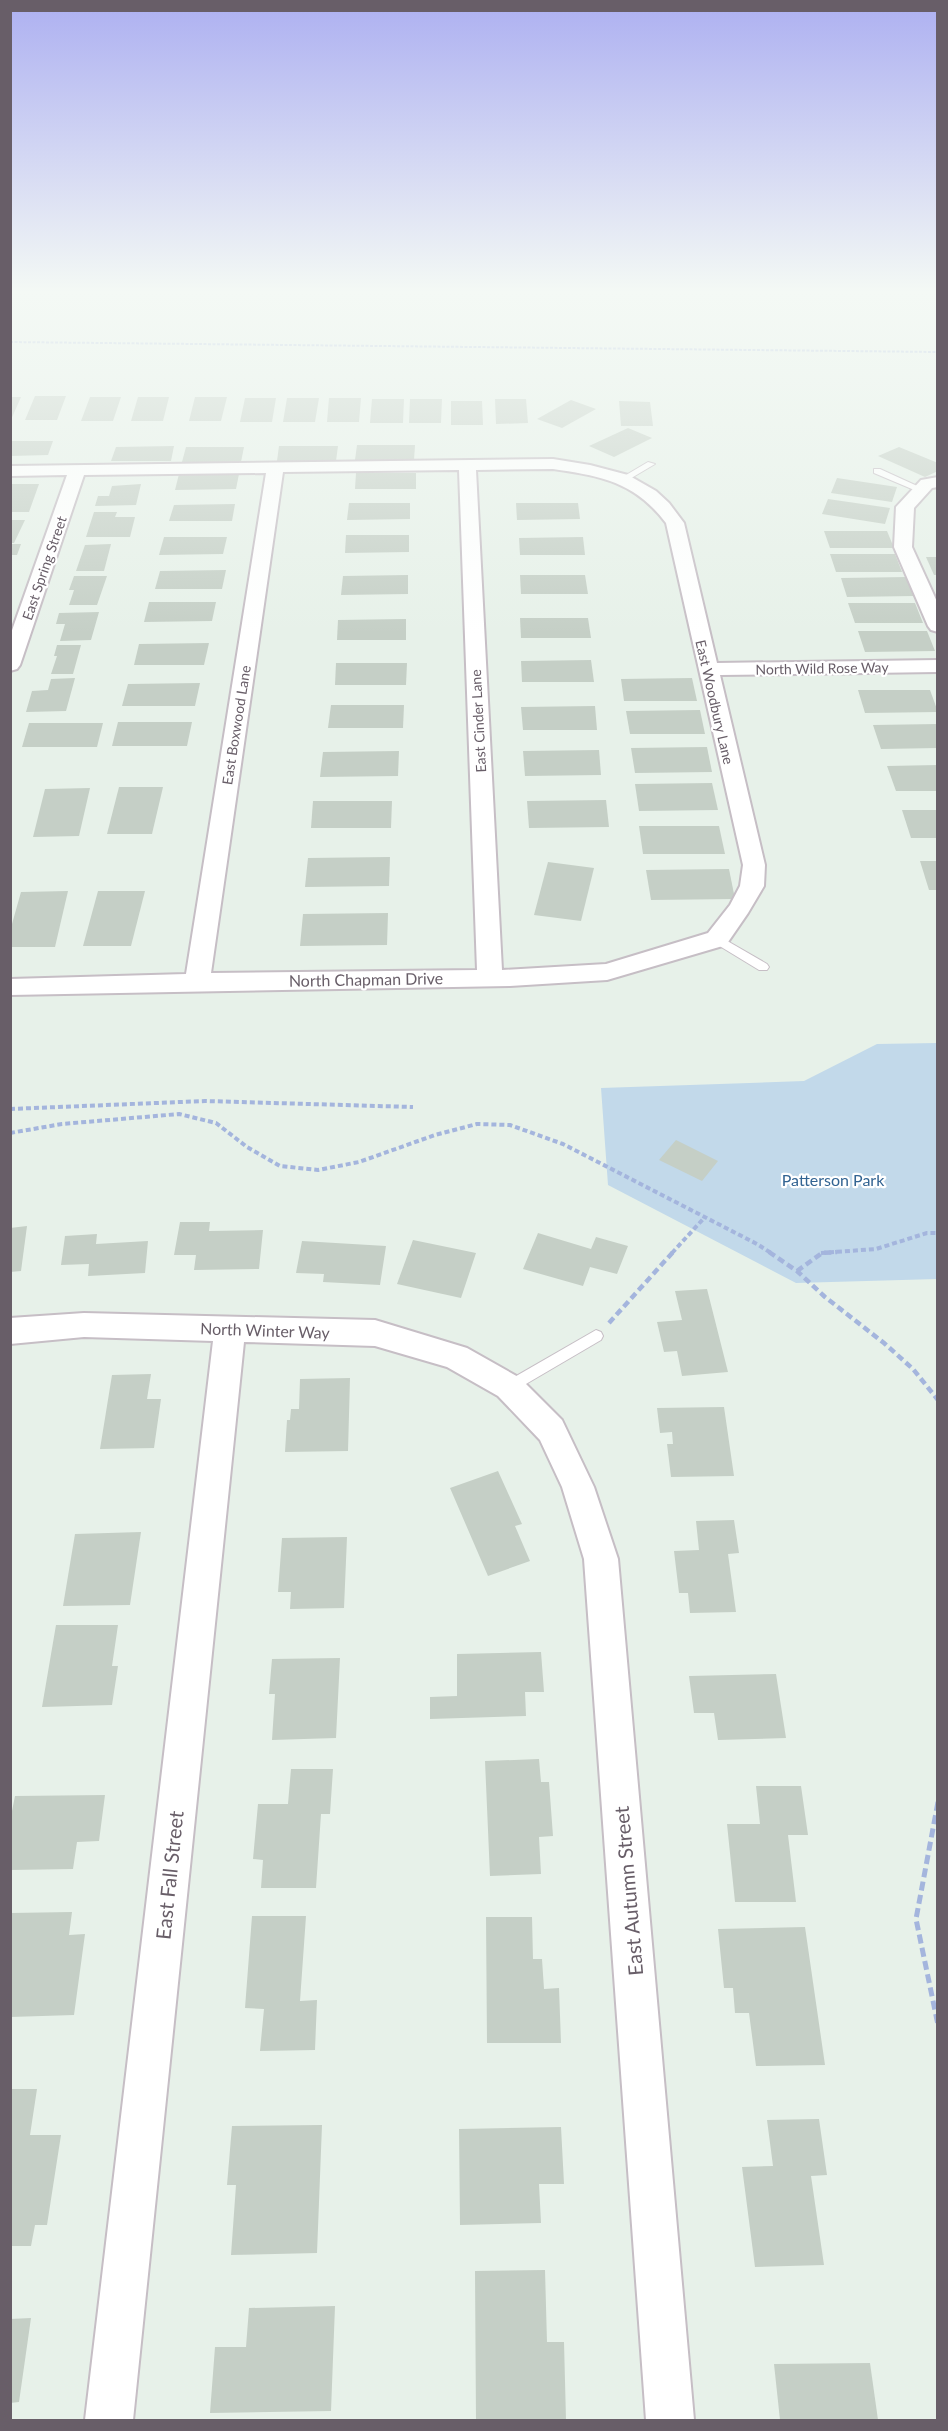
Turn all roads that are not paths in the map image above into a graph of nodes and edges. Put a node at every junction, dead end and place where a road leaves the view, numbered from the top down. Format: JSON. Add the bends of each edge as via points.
{"nodes":[{"id":1,"x":651,"y":464,"type":"dead end"},
{"id":2,"x":467,"y":465,"type":"junction"},
{"id":3,"x":275,"y":469,"type":"junction"},
{"id":4,"x":77,"y":470,"type":"junction"},
{"id":5,"x":10,"y":471,"type":"edge"},
{"id":6,"x":877,"y":471,"type":"dead end"},
{"id":7,"x":625,"y":478,"type":"junction"},
{"id":8,"x":930,"y":486,"type":"edge"},
{"id":9,"x":938,"y":626,"type":"edge"},
{"id":10,"x":10,"y":665,"type":"edge"},
{"id":11,"x":938,"y":666,"type":"edge"},
{"id":12,"x":707,"y":669,"type":"junction"},
{"id":13,"x":717,"y":939,"type":"junction"},
{"id":14,"x":763,"y":968,"type":"dead end"},
{"id":15,"x":490,"y":977,"type":"junction"},
{"id":16,"x":197,"y":982,"type":"junction"},
{"id":17,"x":10,"y":987,"type":"edge"},
{"id":18,"x":230,"y":1329,"type":"junction"},
{"id":19,"x":10,"y":1331,"type":"edge"},
{"id":20,"x":596,"y":1336,"type":"dead end"},
{"id":21,"x":509,"y":1387,"type":"junction"},
{"id":22,"x":110,"y":2421,"type":"edge"},
{"id":23,"x":670,"y":2421,"type":"edge"}],
"edges":[{"from":1,"to":7,"type":"lane"},
{"from":2,"to":3,"type":"street"},
{"from":2,"to":7,"type":"street","via":[[553,464]]},
{"from":2,"to":15,"type":"street","name":"East Cinder Lane"},
{"from":3,"to":4,"type":"street"},
{"from":3,"to":16,"type":"street","name":"East Boxwood Lane"},
{"from":4,"to":5,"type":"street"},
{"from":4,"to":10,"type":"street","name":"East Spring Street"},
{"from":6,"to":8,"type":"lane"},
{"from":7,"to":12,"type":"street","name":"East Woodbury Lane","via":[[666,509],[675,523]]},
{"from":8,"to":9,"type":"street","via":[[905,507],[903,547]]},
{"from":11,"to":12,"type":"street","name":"North Wild Rose Way"},
{"from":12,"to":13,"type":"street","name":"East Woodbury Lane","via":[[754,865],[752,886]]},
{"from":13,"to":14,"type":"lane"},
{"from":13,"to":15,"type":"street","name":"North Chapman Drive","via":[[607,972]]},
{"from":15,"to":16,"type":"street","name":"North Chapman Drive"},
{"from":16,"to":17,"type":"street","name":"North Chapman Drive"},
{"from":18,"to":19,"type":"street","name":"North Winter Way","via":[[84,1324]]},
{"from":18,"to":21,"type":"street","name":"North Winter Way","via":[[375,1333],[456,1357]]},
{"from":18,"to":22,"type":"street","name":"East Fall Street"},
{"from":20,"to":21,"type":"lane"},
{"from":21,"to":23,"type":"street","name":"East Autumn Street","via":[[551,1430],[578,1487],[601,1559]]}]}
